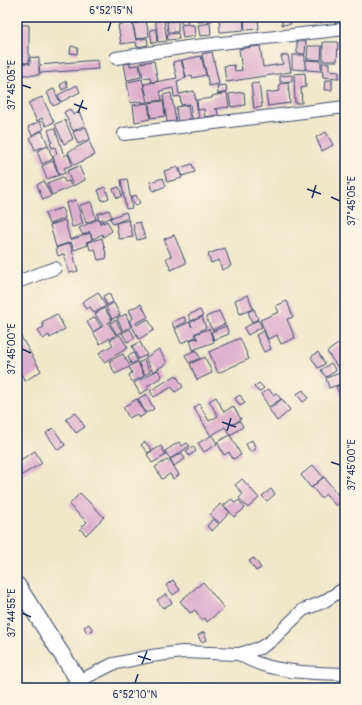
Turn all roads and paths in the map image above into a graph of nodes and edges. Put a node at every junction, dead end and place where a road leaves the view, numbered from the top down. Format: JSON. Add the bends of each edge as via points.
{"nodes":[{"id":1,"x":345,"y":29,"type":"edge"},
{"id":2,"x":116,"y":58,"type":"dead end"},
{"id":3,"x":345,"y":107,"type":"edge"},
{"id":4,"x":124,"y":134,"type":"dead end"},
{"id":5,"x":55,"y":268,"type":"dead end"},
{"id":6,"x":17,"y":282,"type":"edge"},
{"id":7,"x":17,"y":585,"type":"edge"},
{"id":8,"x":345,"y":588,"type":"edge"},
{"id":9,"x":239,"y":654,"type":"junction"},
{"id":10,"x":345,"y":674,"type":"edge"},
{"id":11,"x":74,"y":684,"type":"edge"}],
"edges":[{"from":1,"to":2,"type":"street"},
{"from":3,"to":4,"type":"street"},
{"from":5,"to":6,"type":"street"},
{"from":7,"to":11,"type":"main road"},
{"from":8,"to":9,"type":"street","via":[[323,602],[303,610],[271,641],[260,648]]},
{"from":9,"to":10,"type":"street","via":[[264,666],[314,673]]},
{"from":9,"to":11,"type":"street","via":[[182,652],[152,656],[113,664]]}]}
